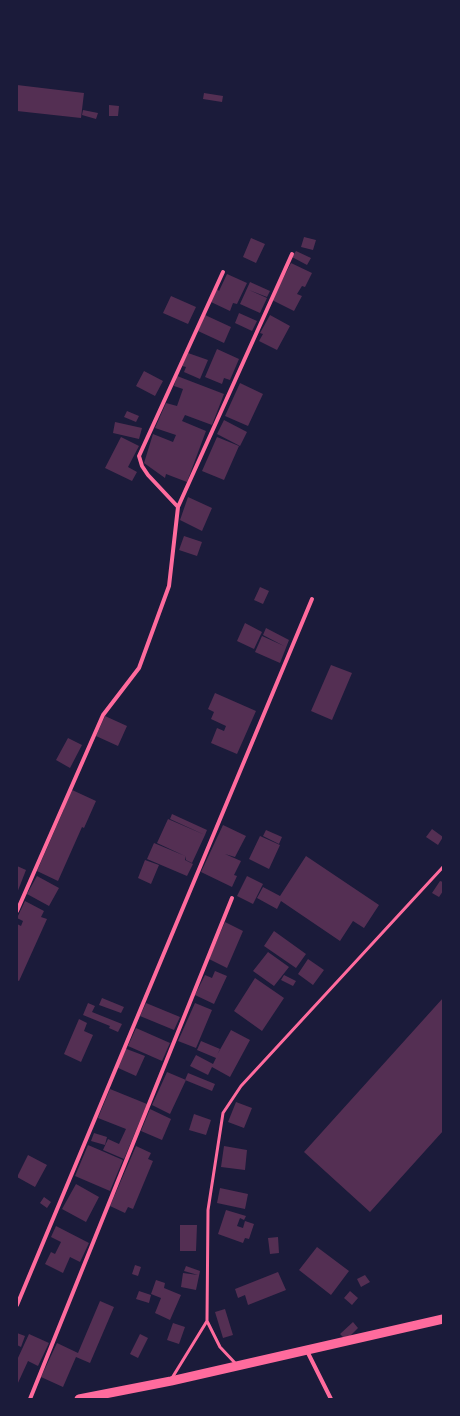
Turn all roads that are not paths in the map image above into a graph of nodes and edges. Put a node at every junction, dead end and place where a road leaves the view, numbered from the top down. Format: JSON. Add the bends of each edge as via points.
{"nodes":[{"id":1,"x":292,"y":254,"type":"dead end"},
{"id":2,"x":223,"y":272,"type":"dead end"},
{"id":3,"x":178,"y":507,"type":"junction"},
{"id":4,"x":312,"y":599,"type":"dead end"},
{"id":5,"x":443,"y":867,"type":"edge"},
{"id":6,"x":232,"y":898,"type":"dead end"},
{"id":7,"x":17,"y":911,"type":"edge"},
{"id":8,"x":17,"y":1305,"type":"edge"},
{"id":9,"x":443,"y":1319,"type":"edge"},
{"id":10,"x":207,"y":1321,"type":"junction"},
{"id":11,"x":307,"y":1351,"type":"junction"},
{"id":12,"x":238,"y":1365,"type":"junction"},
{"id":13,"x":171,"y":1381,"type":"junction"},
{"id":14,"x":30,"y":1399,"type":"edge"},
{"id":15,"x":79,"y":1399,"type":"edge"},
{"id":16,"x":331,"y":1399,"type":"edge"}],
"edges":[{"from":1,"to":3,"type":"street"},
{"from":2,"to":3,"type":"street","via":[[139,456],[148,475]]},
{"from":3,"to":7,"type":"street","via":[[169,586],[139,668],[103,715]]},
{"from":4,"to":8,"type":"street"},
{"from":5,"to":10,"type":"lane","via":[[241,1086],[224,1113],[208,1210]]},
{"from":6,"to":14,"type":"street"},
{"from":9,"to":11,"type":"main road"},
{"from":10,"to":12,"type":"lane","via":[[220,1347]]},
{"from":10,"to":13,"type":"lane"},
{"from":11,"to":12,"type":"main road"},
{"from":11,"to":16,"type":"street"},
{"from":12,"to":13,"type":"main road"},
{"from":13,"to":15,"type":"main road"}]}
